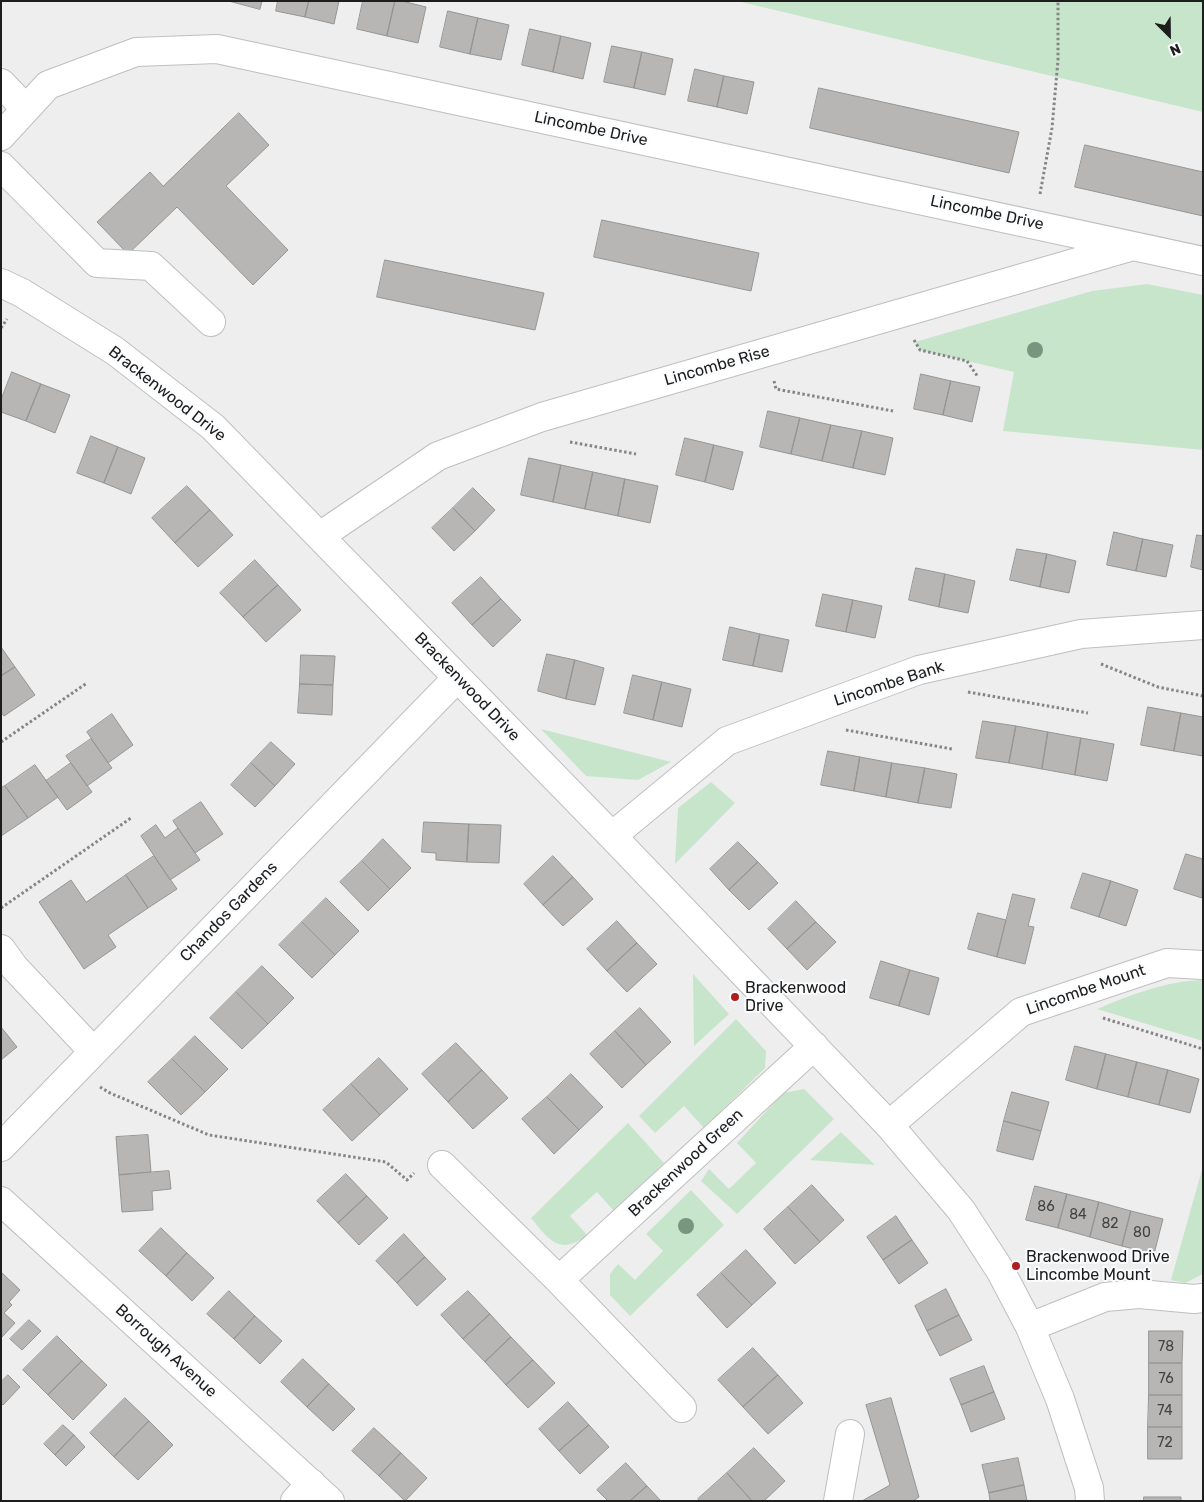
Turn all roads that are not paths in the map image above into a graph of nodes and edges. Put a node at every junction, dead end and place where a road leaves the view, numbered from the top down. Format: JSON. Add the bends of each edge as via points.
{"nodes":[{"id":1,"x":1,"y":83,"type":"edge"},
{"id":2,"x":26,"y":109,"type":"junction"},
{"id":3,"x":1,"y":136,"type":"edge"},
{"id":4,"x":1,"y":166,"type":"edge"},
{"id":5,"x":1136,"y":245,"type":"junction"},
{"id":6,"x":1203,"y":260,"type":"edge"},
{"id":7,"x":1,"y":283,"type":"edge"},
{"id":8,"x":211,"y":322,"type":"dead end"},
{"id":9,"x":320,"y":536,"type":"junction"},
{"id":10,"x":1203,"y":625,"type":"edge"},
{"id":11,"x":457,"y":678,"type":"junction"},
{"id":12,"x":612,"y":836,"type":"junction"},
{"id":13,"x":1,"y":948,"type":"edge"},
{"id":14,"x":1203,"y":965,"type":"edge"},
{"id":15,"x":814,"y":1046,"type":"junction"},
{"id":16,"x":93,"y":1051,"type":"junction"},
{"id":17,"x":889,"y":1125,"type":"junction"},
{"id":18,"x":1,"y":1147,"type":"edge"},
{"id":19,"x":442,"y":1165,"type":"road end"},
{"id":20,"x":1,"y":1201,"type":"edge"},
{"id":21,"x":559,"y":1280,"type":"junction"},
{"id":22,"x":1203,"y":1298,"type":"edge"},
{"id":23,"x":1030,"y":1327,"type":"junction"},
{"id":24,"x":682,"y":1408,"type":"dead end"},
{"id":25,"x":850,"y":1434,"type":"dead end"},
{"id":26,"x":312,"y":1495,"type":"edge"},
{"id":27,"x":838,"y":1501,"type":"edge"},
{"id":28,"x":1090,"y":1501,"type":"edge"}],
"edges":[{"from":1,"to":2,"type":"street"},
{"from":2,"to":3,"type":"street","name":"Lincombe Drive"},
{"from":2,"to":5,"type":"street","name":"Lincombe Drive","via":[[48,86],[136,52],[217,49]]},
{"from":4,"to":8,"type":"street","via":[[97,263],[151,266]]},
{"from":5,"to":6,"type":"street","name":"Lincombe Drive"},
{"from":5,"to":9,"type":"street","name":"Lincombe Rise","via":[[542,417],[438,456]]},
{"from":7,"to":9,"type":"street","name":"Brackenwood Drive","via":[[115,350],[213,427]]},
{"from":9,"to":11,"type":"street","name":"Brackenwood Drive"},
{"from":10,"to":12,"type":"street","name":"Lincombe Bank","via":[[1081,634],[919,670],[727,741]]},
{"from":11,"to":12,"type":"street","name":"Brackenwood Drive"},
{"from":11,"to":16,"type":"street","name":"Chandos Gardens"},
{"from":12,"to":15,"type":"street","name":"Brackenwood Drive"},
{"from":13,"to":16,"type":"street"},
{"from":14,"to":17,"type":"street","name":"Lincombe Mount","via":[[1167,963],[1021,1012]]},
{"from":15,"to":17,"type":"street","name":"Brackenwood Drive"},
{"from":15,"to":21,"type":"street","name":"Brackenwood Green"},
{"from":16,"to":18,"type":"street","name":"Chandos Gardens"},
{"from":17,"to":23,"type":"street","name":"Brackenwood Drive","via":[[961,1210],[1000,1270]]},
{"from":19,"to":21,"type":"street"},
{"from":20,"to":26,"type":"street","name":"Borrough Avenue"},
{"from":21,"to":24,"type":"street"},
{"from":22,"to":23,"type":"street","via":[[1139,1294],[1105,1297]]},
{"from":23,"to":28,"type":"street","name":"Brackenwood Drive","via":[[1060,1399],[1089,1488]]},
{"from":25,"to":27,"type":"street"}]}
